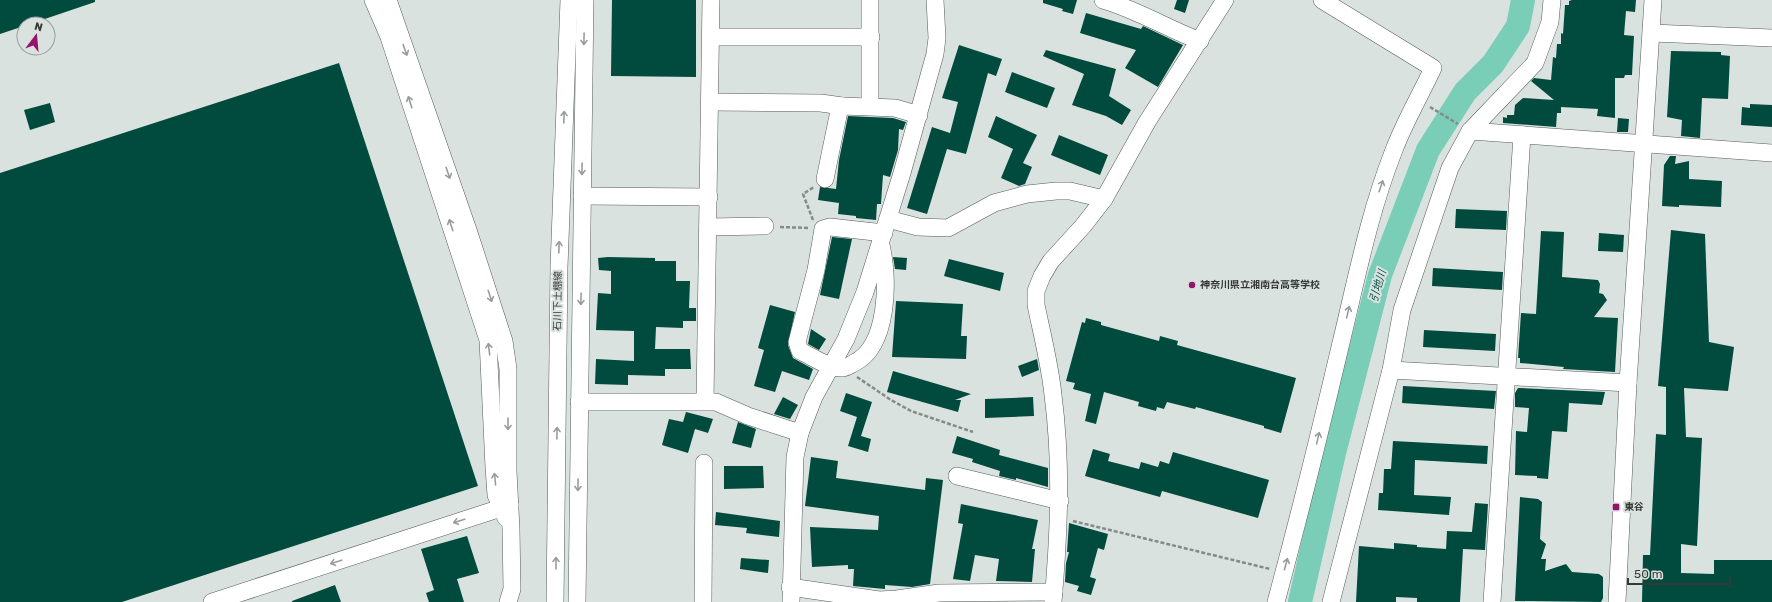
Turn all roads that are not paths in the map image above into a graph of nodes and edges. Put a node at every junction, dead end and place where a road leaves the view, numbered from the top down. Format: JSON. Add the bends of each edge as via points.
{"nodes":[{"id":1,"x":374,"y":0,"type":"edge"},
{"id":2,"x":388,"y":0,"type":"edge"},
{"id":3,"x":568,"y":0,"type":"edge"},
{"id":4,"x":585,"y":0,"type":"edge"},
{"id":5,"x":711,"y":0,"type":"edge"},
{"id":6,"x":870,"y":0,"type":"edge"},
{"id":7,"x":935,"y":0,"type":"edge"},
{"id":8,"x":1103,"y":0,"type":"edge"},
{"id":9,"x":1225,"y":0,"type":"edge"},
{"id":10,"x":1322,"y":0,"type":"edge"},
{"id":11,"x":1552,"y":0,"type":"edge"},
{"id":12,"x":1653,"y":0,"type":"edge"},
{"id":13,"x":1652,"y":33,"type":"junction"},
{"id":14,"x":711,"y":37,"type":"junction"},
{"id":15,"x":870,"y":37,"type":"junction"},
{"id":16,"x":1772,"y":38,"type":"edge"},
{"id":17,"x":1200,"y":41,"type":"junction"},
{"id":18,"x":711,"y":102,"type":"junction"},
{"id":19,"x":842,"y":106,"type":"junction"},
{"id":20,"x":870,"y":106,"type":"junction"},
{"id":21,"x":919,"y":115,"type":"junction"},
{"id":22,"x":1464,"y":128,"type":"junction"},
{"id":23,"x":1522,"y":135,"type":"junction"},
{"id":24,"x":1645,"y":143,"type":"junction"},
{"id":25,"x":1772,"y":153,"type":"edge"},
{"id":26,"x":825,"y":179,"type":"dead end"},
{"id":27,"x":582,"y":196,"type":"junction"},
{"id":28,"x":709,"y":197,"type":"junction"},
{"id":29,"x":1104,"y":199,"type":"junction"},
{"id":30,"x":765,"y":226,"type":"road end"},
{"id":31,"x":708,"y":227,"type":"junction"},
{"id":32,"x":884,"y":232,"type":"junction"},
{"id":33,"x":838,"y":367,"type":"junction"},
{"id":34,"x":1391,"y":370,"type":"junction"},
{"id":35,"x":1506,"y":377,"type":"junction"},
{"id":36,"x":1628,"y":383,"type":"junction"},
{"id":37,"x":579,"y":402,"type":"junction"},
{"id":38,"x":705,"y":402,"type":"junction"},
{"id":39,"x":800,"y":433,"type":"junction"},
{"id":40,"x":704,"y":463,"type":"dead end"},
{"id":41,"x":957,"y":476,"type":"dead end"},
{"id":42,"x":505,"y":506,"type":"junction"},
{"id":43,"x":1059,"y":509,"type":"junction"},
{"id":44,"x":790,"y":595,"type":"edge"},
{"id":45,"x":510,"y":596,"type":"edge"},
{"id":46,"x":1057,"y":599,"type":"edge"},
{"id":47,"x":212,"y":602,"type":"edge"},
{"id":48,"x":555,"y":602,"type":"edge"},
{"id":49,"x":577,"y":602,"type":"edge"},
{"id":50,"x":703,"y":602,"type":"edge"},
{"id":51,"x":1276,"y":602,"type":"edge"},
{"id":52,"x":1331,"y":602,"type":"edge"},
{"id":53,"x":1492,"y":602,"type":"edge"},
{"id":54,"x":1617,"y":602,"type":"edge"}],
"edges":[{"from":42,"to":1,"type":"street","one_way":true,"via":[[496,495],[488,340],[389,37]]},
{"from":2,"to":42,"type":"street","one_way":true,"via":[[504,341],[508,369]]},
{"from":48,"to":3,"type":"street","name":"石川下土棚線","one_way":true,"via":[[559,267]]},
{"from":4,"to":27,"type":"street","one_way":true},
{"from":5,"to":14,"type":"street"},
{"from":6,"to":15,"type":"street"},
{"from":7,"to":21,"type":"street","via":[[937,38]]},
{"from":8,"to":17,"type":"street","via":[[1134,10],[1165,27]]},
{"from":9,"to":17,"type":"street"},
{"from":51,"to":10,"type":"street","one_way":true,"via":[[1378,194],[1411,110],[1433,68]]},
{"from":11,"to":22,"type":"street","via":[[1550,22],[1535,63]]},
{"from":12,"to":13,"type":"street"},
{"from":13,"to":16,"type":"street"},
{"from":13,"to":24,"type":"street"},
{"from":14,"to":15,"type":"street"},
{"from":14,"to":18,"type":"street"},
{"from":15,"to":20,"type":"street"},
{"from":17,"to":29,"type":"street","via":[[1147,122]]},
{"from":18,"to":19,"type":"street","via":[[821,103]]},
{"from":18,"to":28,"type":"street"},
{"from":19,"to":20,"type":"street"},
{"from":19,"to":26,"type":"street","via":[[839,110]]},
{"from":20,"to":21,"type":"street","via":[[895,108]]},
{"from":21,"to":32,"type":"street"},
{"from":22,"to":23,"type":"street"},
{"from":22,"to":34,"type":"street","via":[[1405,302]]},
{"from":23,"to":24,"type":"street"},
{"from":23,"to":35,"type":"street"},
{"from":24,"to":25,"type":"street"},
{"from":24,"to":36,"type":"street"},
{"from":27,"to":28,"type":"street"},
{"from":27,"to":37,"type":"street","one_way":true},
{"from":28,"to":31,"type":"street"},
{"from":29,"to":32,"type":"street","via":[[1056,190],[1027,194],[994,203],[948,228],[918,227]]},
{"from":29,"to":43,"type":"street","via":[[1051,260],[1036,291],[1036,304],[1053,394]]},
{"from":30,"to":31,"type":"street"},
{"from":31,"to":38,"type":"street"},
{"from":32,"to":33,"type":"street"},
{"from":32,"to":33,"type":"street","via":[[886,273],[881,324],[877,336],[859,361]]},
{"from":32,"to":33,"type":"street","via":[[830,227],[823,229],[816,270],[797,342],[800,351]]},
{"from":33,"to":39,"type":"street","via":[[811,403]]},
{"from":34,"to":35,"type":"street"},
{"from":34,"to":52,"type":"street"},
{"from":35,"to":36,"type":"street"},
{"from":35,"to":53,"type":"street"},
{"from":36,"to":54,"type":"street"},
{"from":37,"to":38,"type":"street"},
{"from":37,"to":49,"type":"street","one_way":true},
{"from":38,"to":39,"type":"street","via":[[716,402],[748,416]]},
{"from":39,"to":44,"type":"street","via":[[795,457]]},
{"from":40,"to":50,"type":"street"},
{"from":41,"to":43,"type":"street"},
{"from":42,"to":45,"type":"street","via":[[511,529]]},
{"from":42,"to":47,"type":"street","one_way":true},
{"from":43,"to":46,"type":"street"},
{"from":44,"to":46,"type":"street","via":[[897,600],[938,593]]}]}
